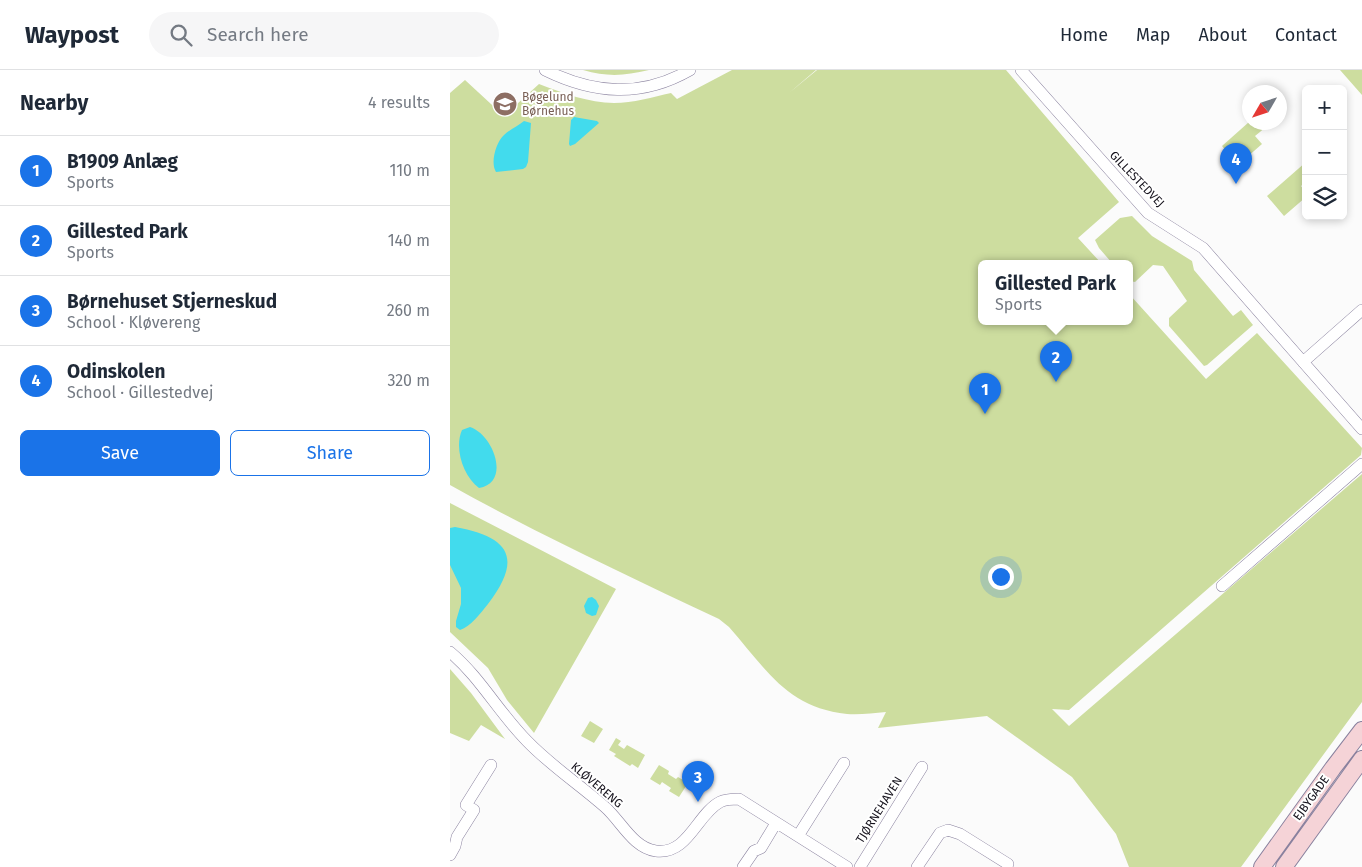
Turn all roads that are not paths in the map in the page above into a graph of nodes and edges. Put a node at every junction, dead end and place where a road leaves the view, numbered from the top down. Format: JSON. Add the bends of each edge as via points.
{"nodes":[{"id":1,"x":546,"y":70,"type":"edge"},
{"id":2,"x":690,"y":70,"type":"edge"},
{"id":3,"x":1022,"y":70,"type":"edge"},
{"id":4,"x":1362,"y":310,"type":"edge"},
{"id":5,"x":1303,"y":362,"type":"junction"},
{"id":6,"x":1362,"y":430,"type":"edge"},
{"id":7,"x":1362,"y":464,"type":"edge"},
{"id":8,"x":1222,"y":586,"type":"dead end"},
{"id":9,"x":450,"y":652,"type":"edge"},
{"id":10,"x":1362,"y":730,"type":"edge"},
{"id":11,"x":1362,"y":760,"type":"edge"},
{"id":12,"x":844,"y":763,"type":"dead end"},
{"id":13,"x":491,"y":765,"type":"dead end"},
{"id":14,"x":922,"y":766,"type":"dead end"},
{"id":15,"x":776,"y":823,"type":"junction"},
{"id":16,"x":798,"y":836,"type":"junction"},
{"id":17,"x":450,"y":855,"type":"edge"},
{"id":18,"x":1008,"y":864,"type":"dead end"},
{"id":19,"x":842,"y":866,"type":"edge"},
{"id":20,"x":743,"y":867,"type":"edge"},
{"id":21,"x":860,"y":867,"type":"edge"},
{"id":22,"x":917,"y":867,"type":"edge"},
{"id":23,"x":1262,"y":867,"type":"edge"},
{"id":24,"x":1284,"y":867,"type":"edge"}],
"edges":[{"from":1,"to":2,"type":"street","via":[[600,89],[629,89],[655,84]]},
{"from":3,"to":5,"type":"street","name":"GILLESTEDVEJ","via":[[1148,213],[1203,248]]},
{"from":4,"to":5,"type":"street"},
{"from":5,"to":6,"type":"street","name":"GILLESTEDVEJ"},
{"from":7,"to":8,"type":"street"},
{"from":9,"to":15,"type":"street","name":"KLØVERENG","via":[[550,765],[605,807],[634,839],[649,848],[657,851],[679,845],[721,801],[739,799]]},
{"from":10,"to":23,"type":"main road","name":"EJBYGADE"},
{"from":11,"to":24,"type":"main road","name":"EJBYGADE"},
{"from":12,"to":16,"type":"street"},
{"from":13,"to":17,"type":"street","via":[[466,805],[474,810]]},
{"from":14,"to":21,"type":"street","name":"TJØRNEHAVEN"},
{"from":15,"to":16,"type":"street","name":"KLØVERENG"},
{"from":15,"to":20,"type":"street","via":[[761,848],[754,850]]},
{"from":16,"to":19,"type":"street","name":"KLØVERENG"},
{"from":18,"to":22,"type":"street","via":[[948,830],[940,833]]}]}
